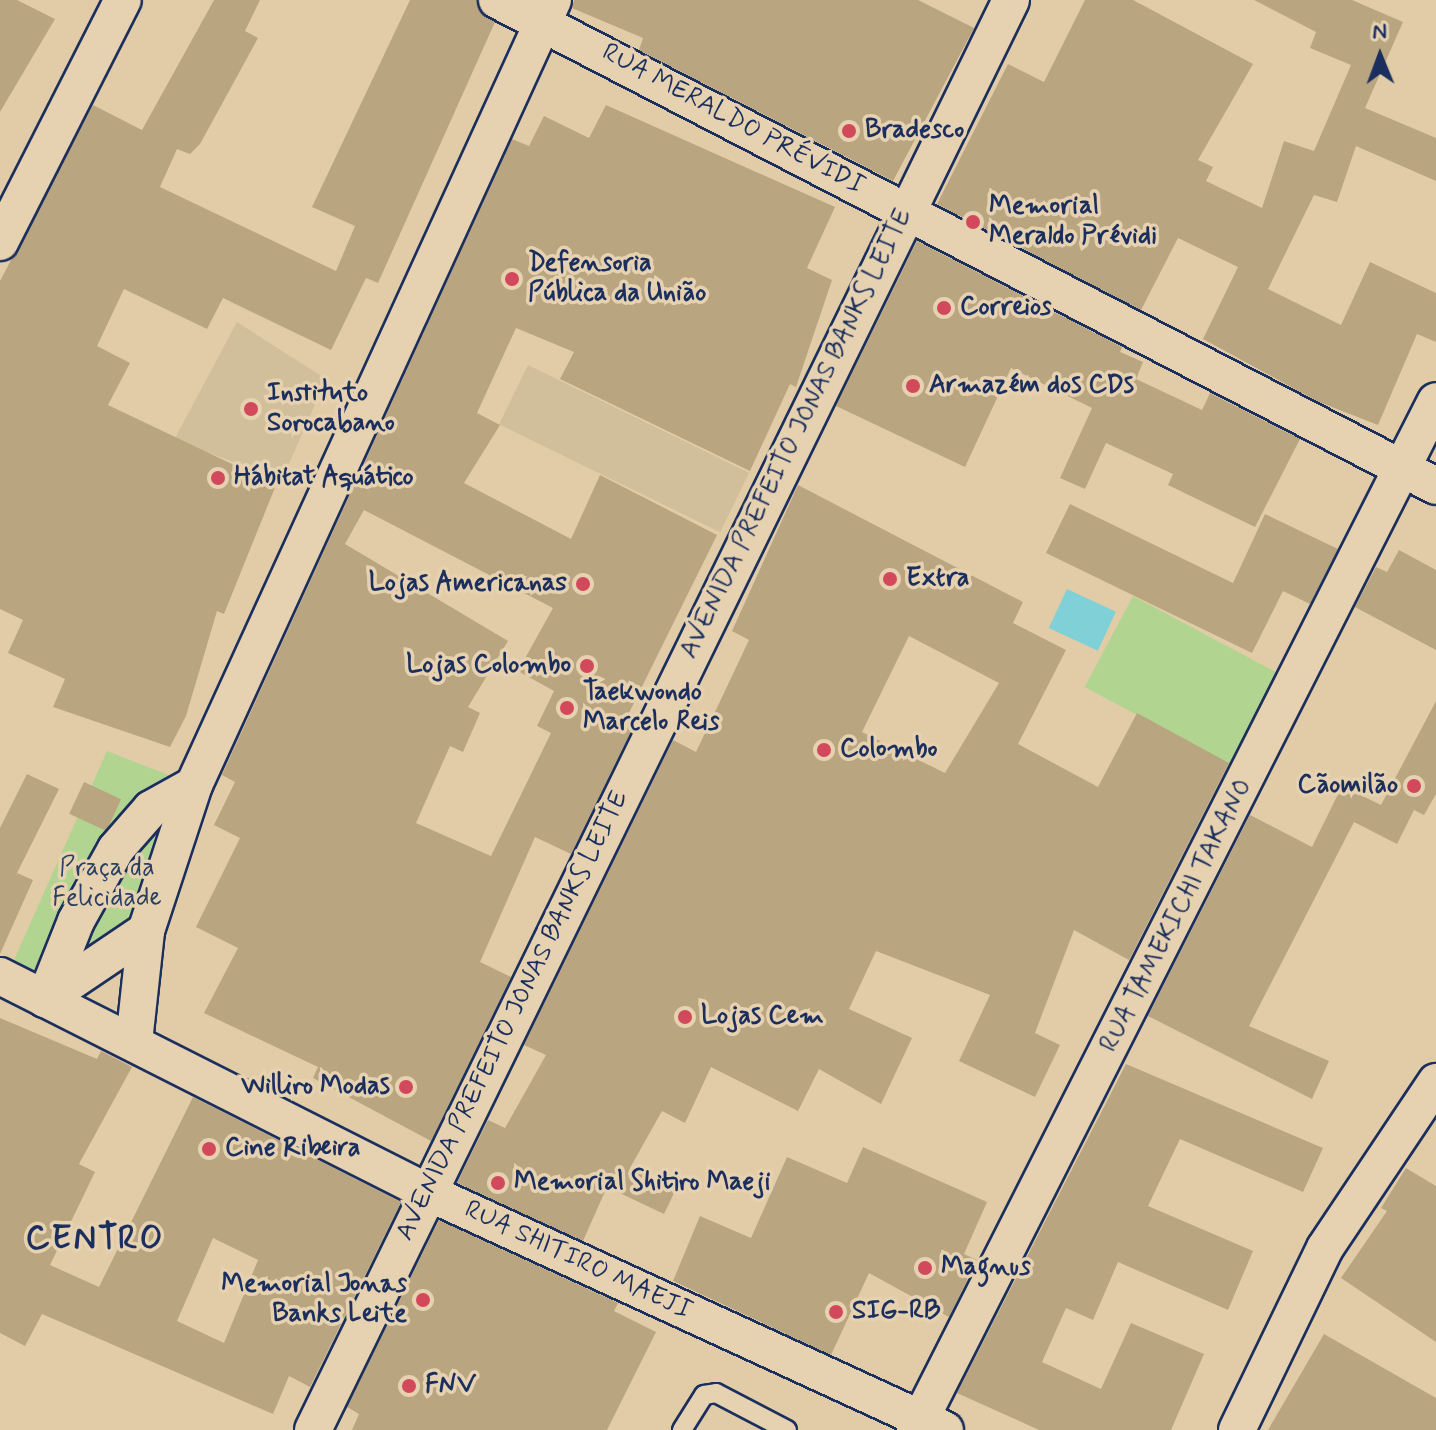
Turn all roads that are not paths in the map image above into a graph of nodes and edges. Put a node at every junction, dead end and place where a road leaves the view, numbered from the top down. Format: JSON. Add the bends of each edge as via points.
{"nodes":[{"id":1,"x":123,"y":0,"type":"edge"},
{"id":2,"x":497,"y":0,"type":"edge"},
{"id":3,"x":1011,"y":0,"type":"edge"},
{"id":4,"x":548,"y":11,"type":"edge"},
{"id":5,"x":905,"y":211,"type":"junction"},
{"id":6,"x":0,"y":242,"type":"edge"},
{"id":7,"x":1436,"y":401,"type":"edge"},
{"id":8,"x":1404,"y":471,"type":"junction"},
{"id":9,"x":1436,"y":486,"type":"edge"},
{"id":10,"x":194,"y":785,"type":"junction"},
{"id":11,"x":146,"y":931,"type":"junction"},
{"id":12,"x":0,"y":976,"type":"edge"},
{"id":13,"x":45,"y":999,"type":"junction"},
{"id":14,"x":134,"y":1042,"type":"junction"},
{"id":15,"x":1436,"y":1082,"type":"edge"},
{"id":16,"x":427,"y":1192,"type":"junction"},
{"id":17,"x":927,"y":1426,"type":"edge"},
{"id":18,"x":313,"y":1430,"type":"edge"},
{"id":19,"x":682,"y":1430,"type":"edge"},
{"id":20,"x":787,"y":1430,"type":"edge"},
{"id":21,"x":1237,"y":1430,"type":"edge"}],
"edges":[{"from":1,"to":6,"type":"street"},
{"from":2,"to":4,"type":"street","name":"RUA MERALDO PRÉVIDI"},
{"from":3,"to":5,"type":"street","name":"AVENIDA PREFEITO JONAS BANKS LEITE"},
{"from":4,"to":5,"type":"street","name":"RUA MERALDO PRÉVIDI"},
{"from":4,"to":10,"type":"street"},
{"from":5,"to":8,"type":"street","name":"RUA MERALDO PRÉVIDI"},
{"from":5,"to":16,"type":"street","name":"AVENIDA PREFEITO JONAS BANKS LEITE"},
{"from":7,"to":8,"type":"street","name":"RUA TAMEKICHI TAKANO"},
{"from":8,"to":9,"type":"street","name":"RUA MERALDO PRÉVIDI"},
{"from":8,"to":17,"type":"street","name":"RUA TAMEKICHI TAKANO"},
{"from":10,"to":11,"type":"street"},
{"from":10,"to":13,"type":"street","via":[[151,809],[116,849],[76,921]]},
{"from":11,"to":13,"type":"street"},
{"from":11,"to":14,"type":"street"},
{"from":12,"to":13,"type":"street","name":"RUA SHITIRO MAEJI"},
{"from":13,"to":14,"type":"street","name":"RUA SHITIRO MAEJI"},
{"from":14,"to":16,"type":"street","name":"RUA SHITIRO MAEJI"},
{"from":15,"to":21,"type":"street","via":[[1325,1248]]},
{"from":16,"to":17,"type":"street","name":"RUA SHITIRO MAEJI"},
{"from":16,"to":18,"type":"street","name":"AVENIDA PREFEITO JONAS BANKS LEITE"},
{"from":19,"to":20,"type":"lane","via":[[704,1395],[716,1393]]}]}
